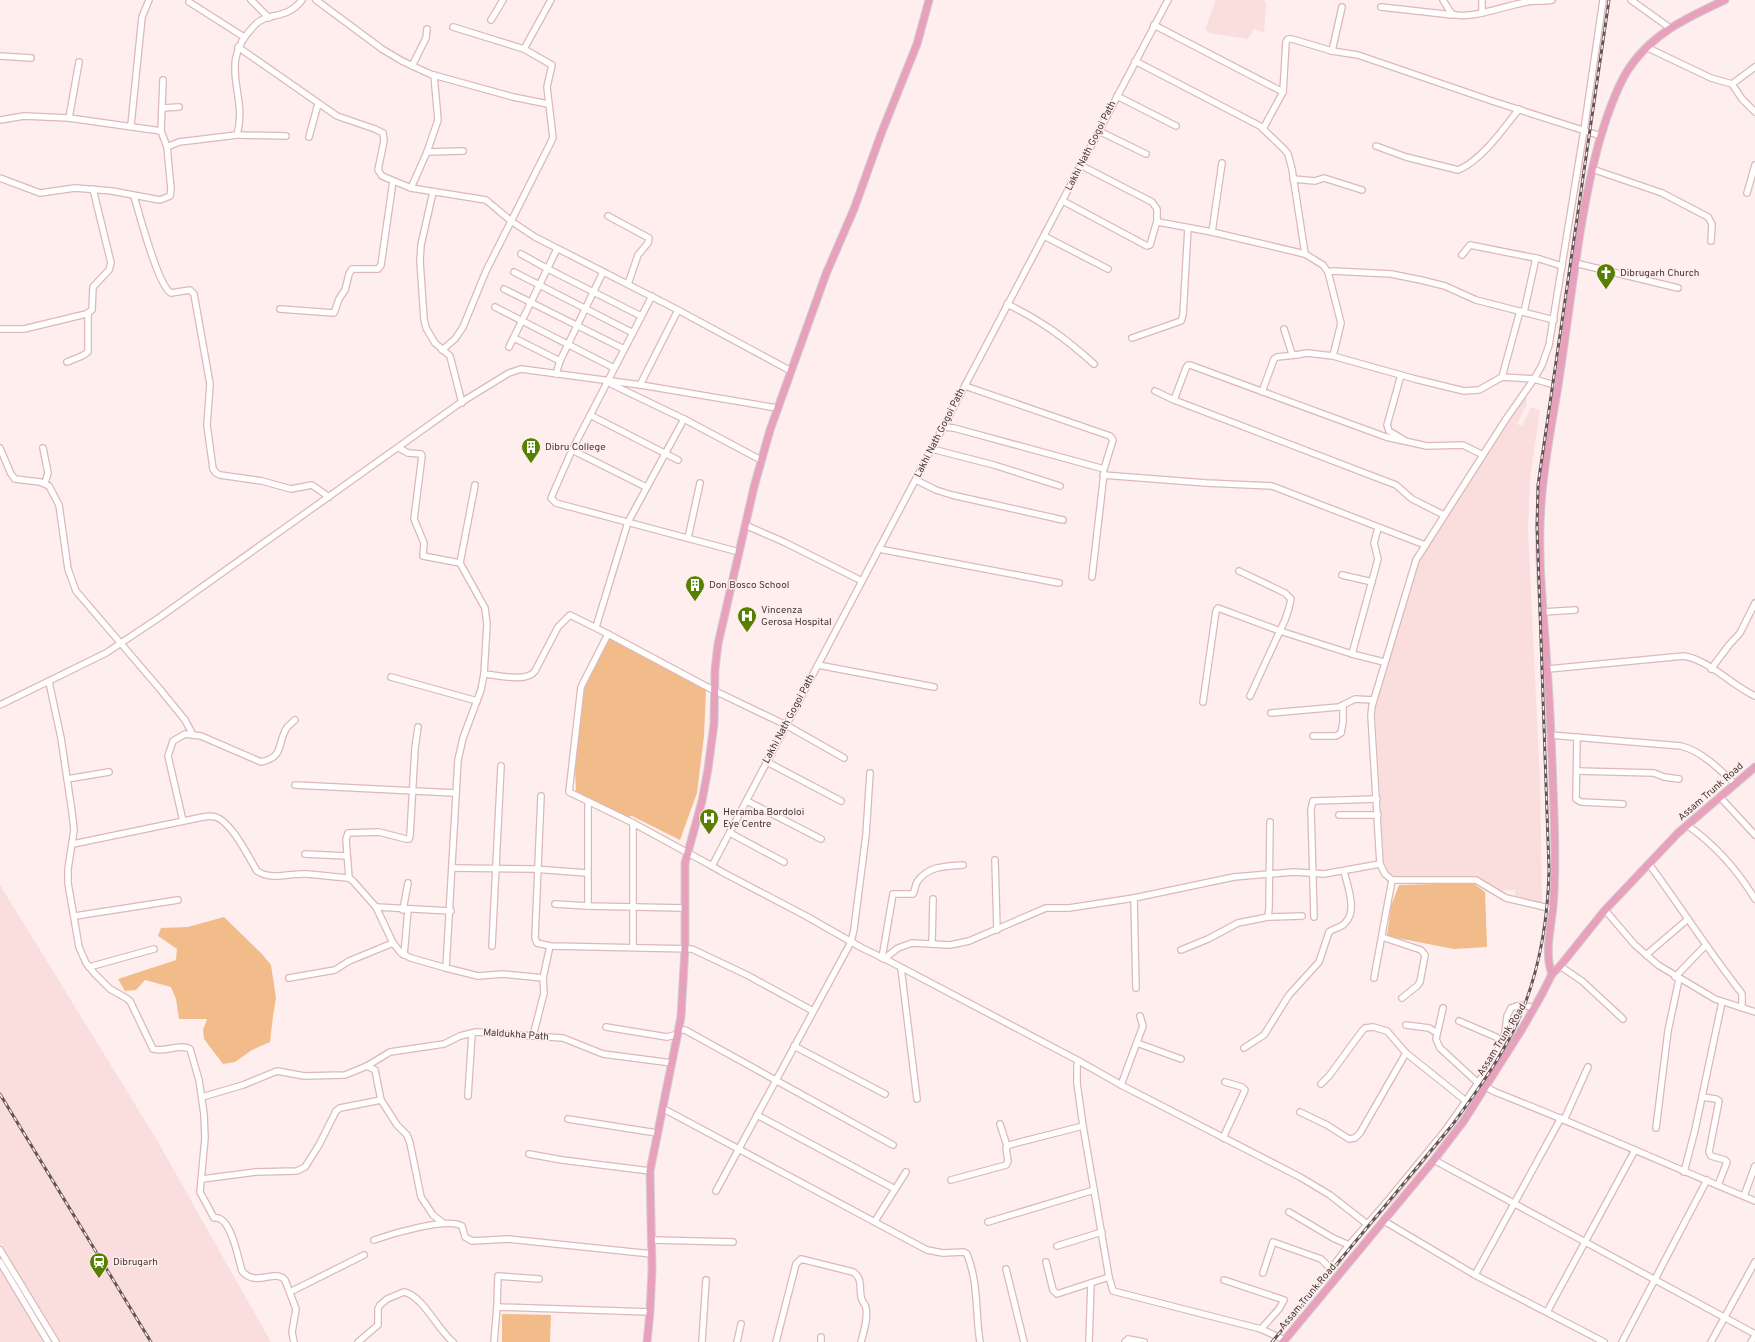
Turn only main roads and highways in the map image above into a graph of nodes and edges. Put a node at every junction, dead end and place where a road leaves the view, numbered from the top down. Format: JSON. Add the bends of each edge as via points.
{"nodes":[{"id":1,"x":929,"y":0,"type":"edge"},
{"id":2,"x":1725,"y":0,"type":"edge"},
{"id":3,"x":1755,"y":766,"type":"edge"},
{"id":4,"x":1552,"y":974,"type":"junction"},
{"id":5,"x":1284,"y":1341,"type":"edge"},
{"id":6,"x":647,"y":1342,"type":"edge"}],
"edges":[{"from":1,"to":6,"type":"main road","via":[[917,44],[854,209],[826,274],[778,408],[761,460],[718,644],[713,690],[714,724],[706,782],[687,852],[684,873],[685,948],[682,1004],[650,1171],[652,1254]]},
{"from":2,"to":4,"type":"main road","via":[[1665,31],[1626,73],[1609,109],[1601,136],[1577,245],[1540,507],[1554,816],[1553,909],[1548,950]]},
{"from":3,"to":4,"type":"main road","name":"Assam Trunk Road","via":[[1687,825],[1605,910]]},
{"from":4,"to":5,"type":"main road","name":"Assam Trunk Road","via":[[1534,1008],[1463,1122]]}]}
